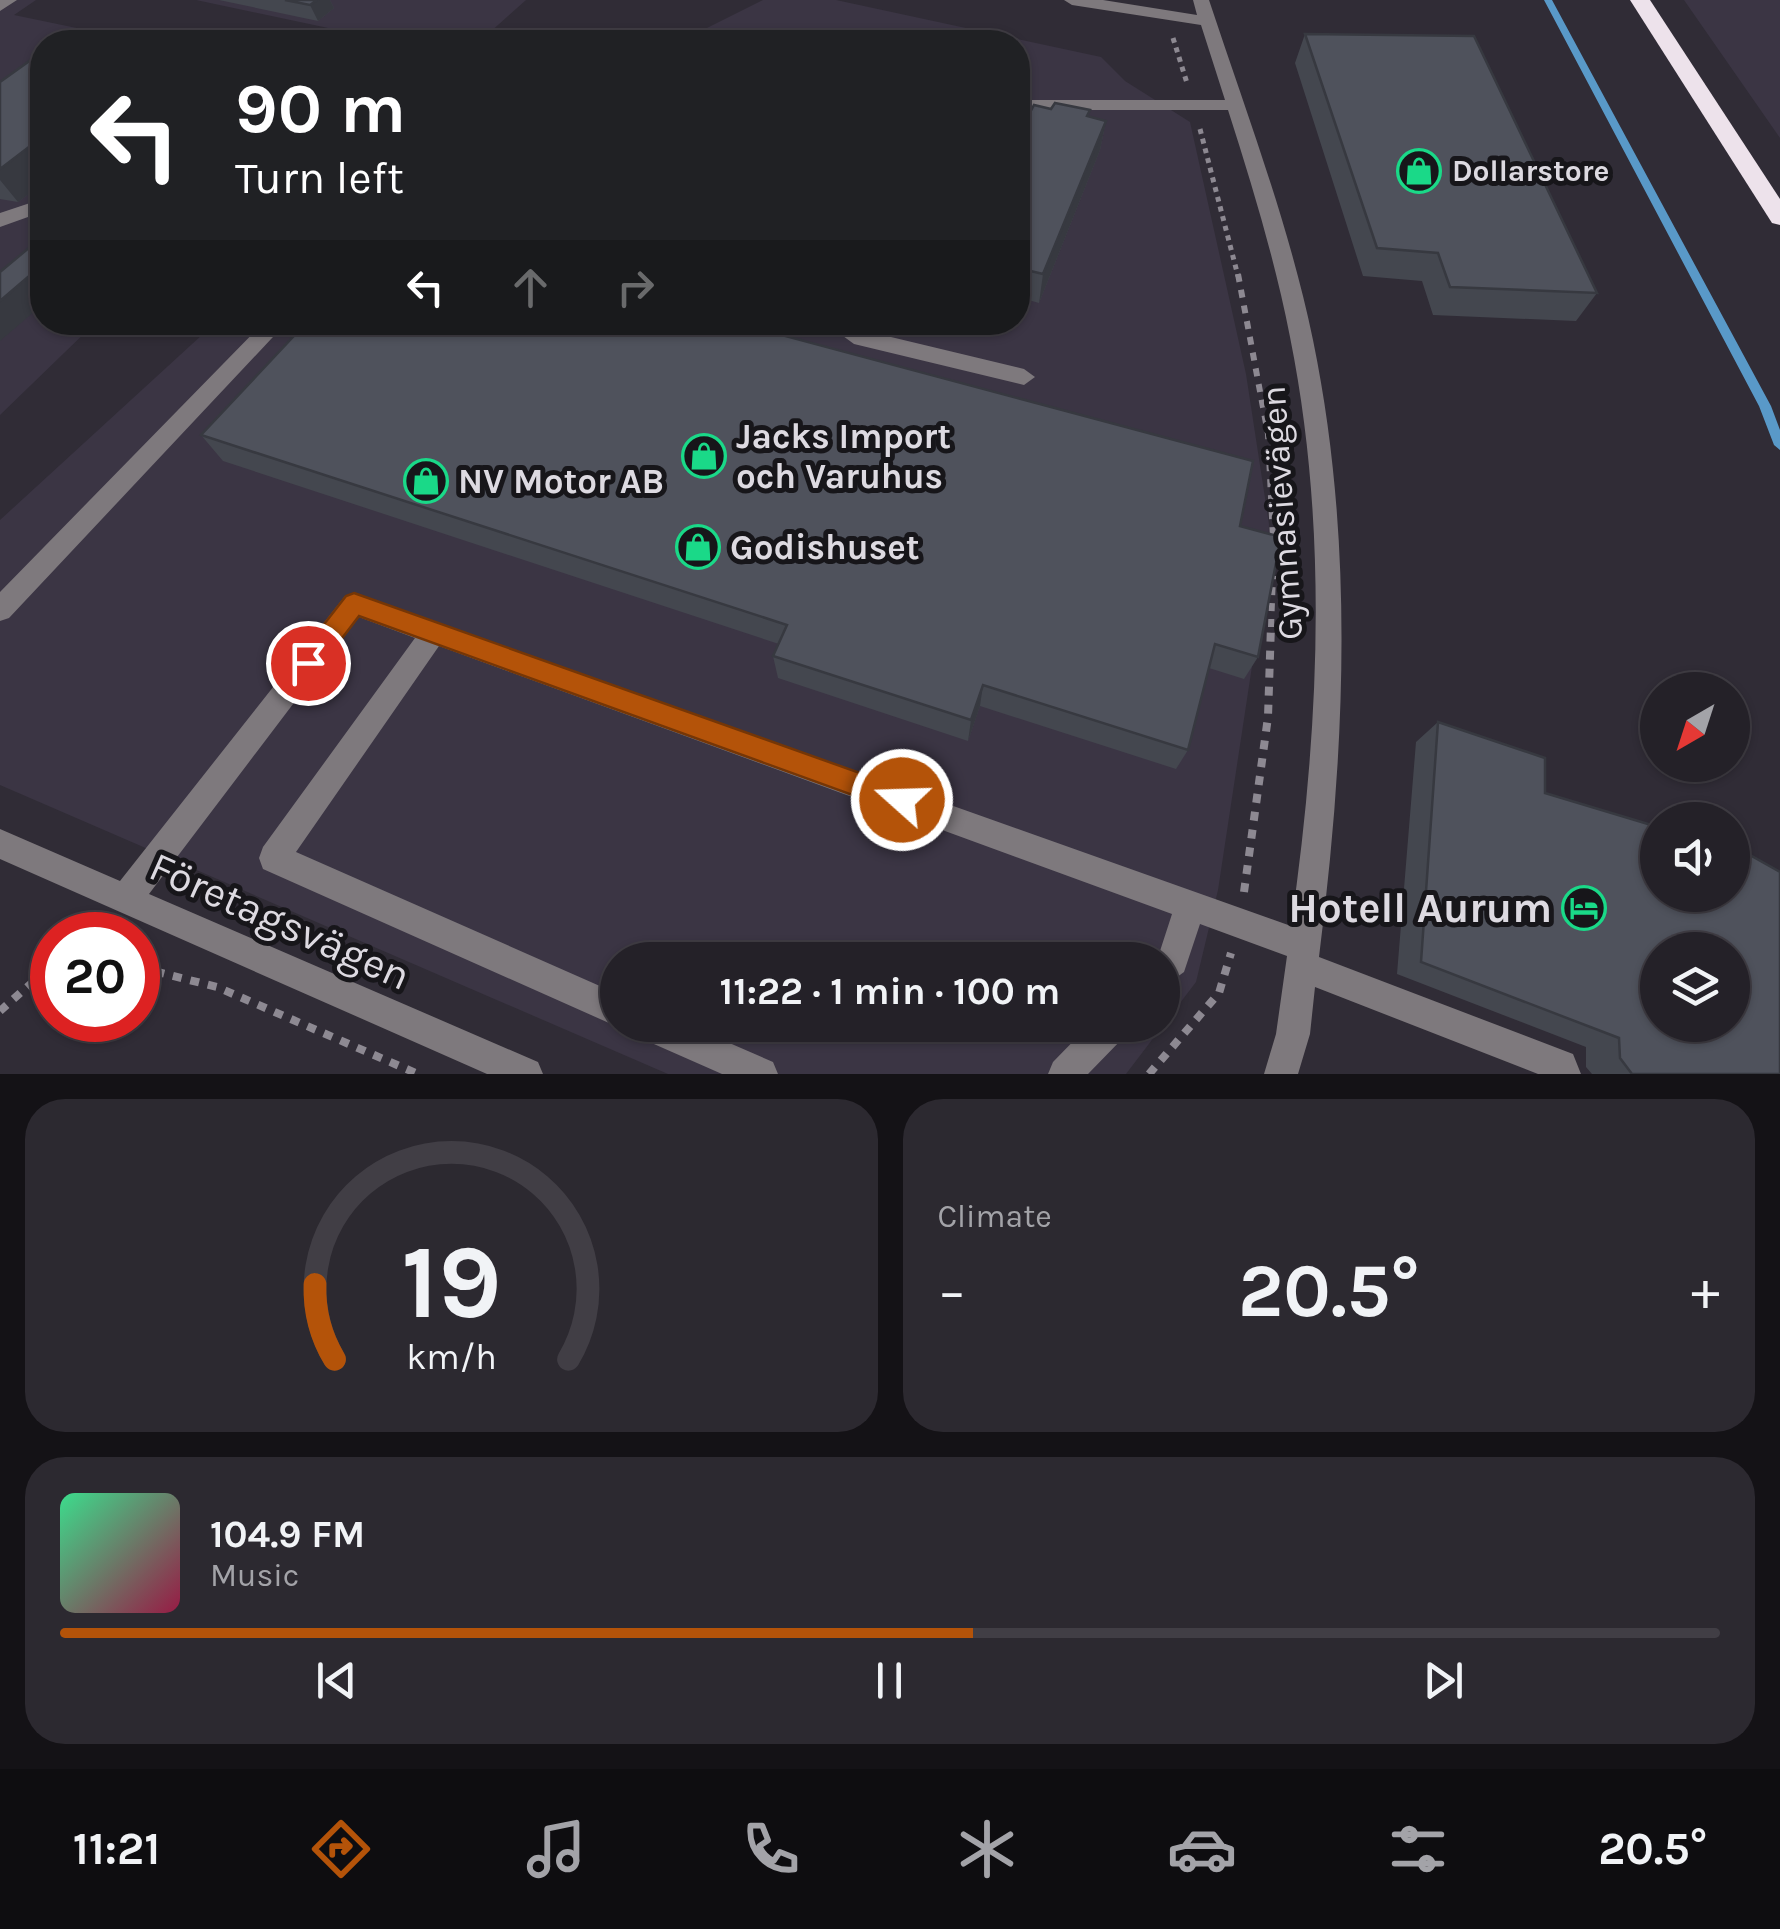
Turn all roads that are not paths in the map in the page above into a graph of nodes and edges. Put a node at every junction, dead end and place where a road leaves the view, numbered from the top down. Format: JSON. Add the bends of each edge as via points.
{"nodes":[{"id":1,"x":9,"y":0,"type":"edge"},
{"id":2,"x":1072,"y":0,"type":"edge"},
{"id":3,"x":1640,"y":0,"type":"edge"},
{"id":4,"x":0,"y":6,"type":"edge"},
{"id":5,"x":1204,"y":10,"type":"edge"},
{"id":6,"x":1234,"y":104,"type":"junction"},
{"id":7,"x":1030,"y":106,"type":"edge"},
{"id":8,"x":30,"y":210,"type":"edge"},
{"id":9,"x":1780,"y":216,"type":"edge"},
{"id":10,"x":0,"y":220,"type":"edge"},
{"id":11,"x":264,"y":335,"type":"edge"},
{"id":12,"x":854,"y":335,"type":"edge"},
{"id":13,"x":1024,"y":378,"type":"dead end"},
{"id":14,"x":0,"y":610,"type":"edge"},
{"id":15,"x":434,"y":632,"type":"junction"},
{"id":16,"x":0,"y":844,"type":"edge"},
{"id":17,"x":125,"y":900,"type":"junction"},
{"id":18,"x":1190,"y":904,"type":"junction"},
{"id":19,"x":1179,"y":942,"type":"edge"},
{"id":20,"x":1302,"y":956,"type":"junction"},
{"id":21,"x":600,"y":1002,"type":"edge"},
{"id":22,"x":1293,"y":1034,"type":"junction"},
{"id":23,"x":688,"y":1042,"type":"edge"},
{"id":24,"x":1096,"y":1042,"type":"edge"},
{"id":25,"x":526,"y":1074,"type":"edge"},
{"id":26,"x":760,"y":1074,"type":"edge"},
{"id":27,"x":1066,"y":1074,"type":"edge"},
{"id":28,"x":1280,"y":1074,"type":"edge"},
{"id":29,"x":1299,"y":1074,"type":"edge"},
{"id":30,"x":1564,"y":1074,"type":"edge"}],
"edges":[{"from":1,"to":4,"type":"street"},
{"from":2,"to":5,"type":"street","via":[[1168,18]]},
{"from":3,"to":9,"type":"highway"},
{"from":5,"to":6,"type":"street","name":"Gymnasievägen"},
{"from":6,"to":7,"type":"street"},
{"from":6,"to":20,"type":"street","name":"Gymnasievägen","via":[[1289,281],[1322,501],[1329,608],[1325,758]]},
{"from":8,"to":10,"type":"street"},
{"from":11,"to":14,"type":"street"},
{"from":12,"to":13,"type":"street"},
{"from":15,"to":17,"type":"street","via":[[354,604]]},
{"from":15,"to":18,"type":"street"},
{"from":15,"to":21,"type":"street","via":[[274,858]]},
{"from":16,"to":17,"type":"street","name":"Företagsvägen"},
{"from":17,"to":25,"type":"street","name":"Företagsvägen"},
{"from":18,"to":19,"type":"street"},
{"from":18,"to":20,"type":"street"},
{"from":20,"to":22,"type":"street","name":"Gymnasievägen"},
{"from":20,"to":30,"type":"street","via":[[1562,1066]]},
{"from":22,"to":28,"type":"street"},
{"from":22,"to":29,"type":"street"},
{"from":23,"to":26,"type":"street"},
{"from":24,"to":27,"type":"street"}]}
